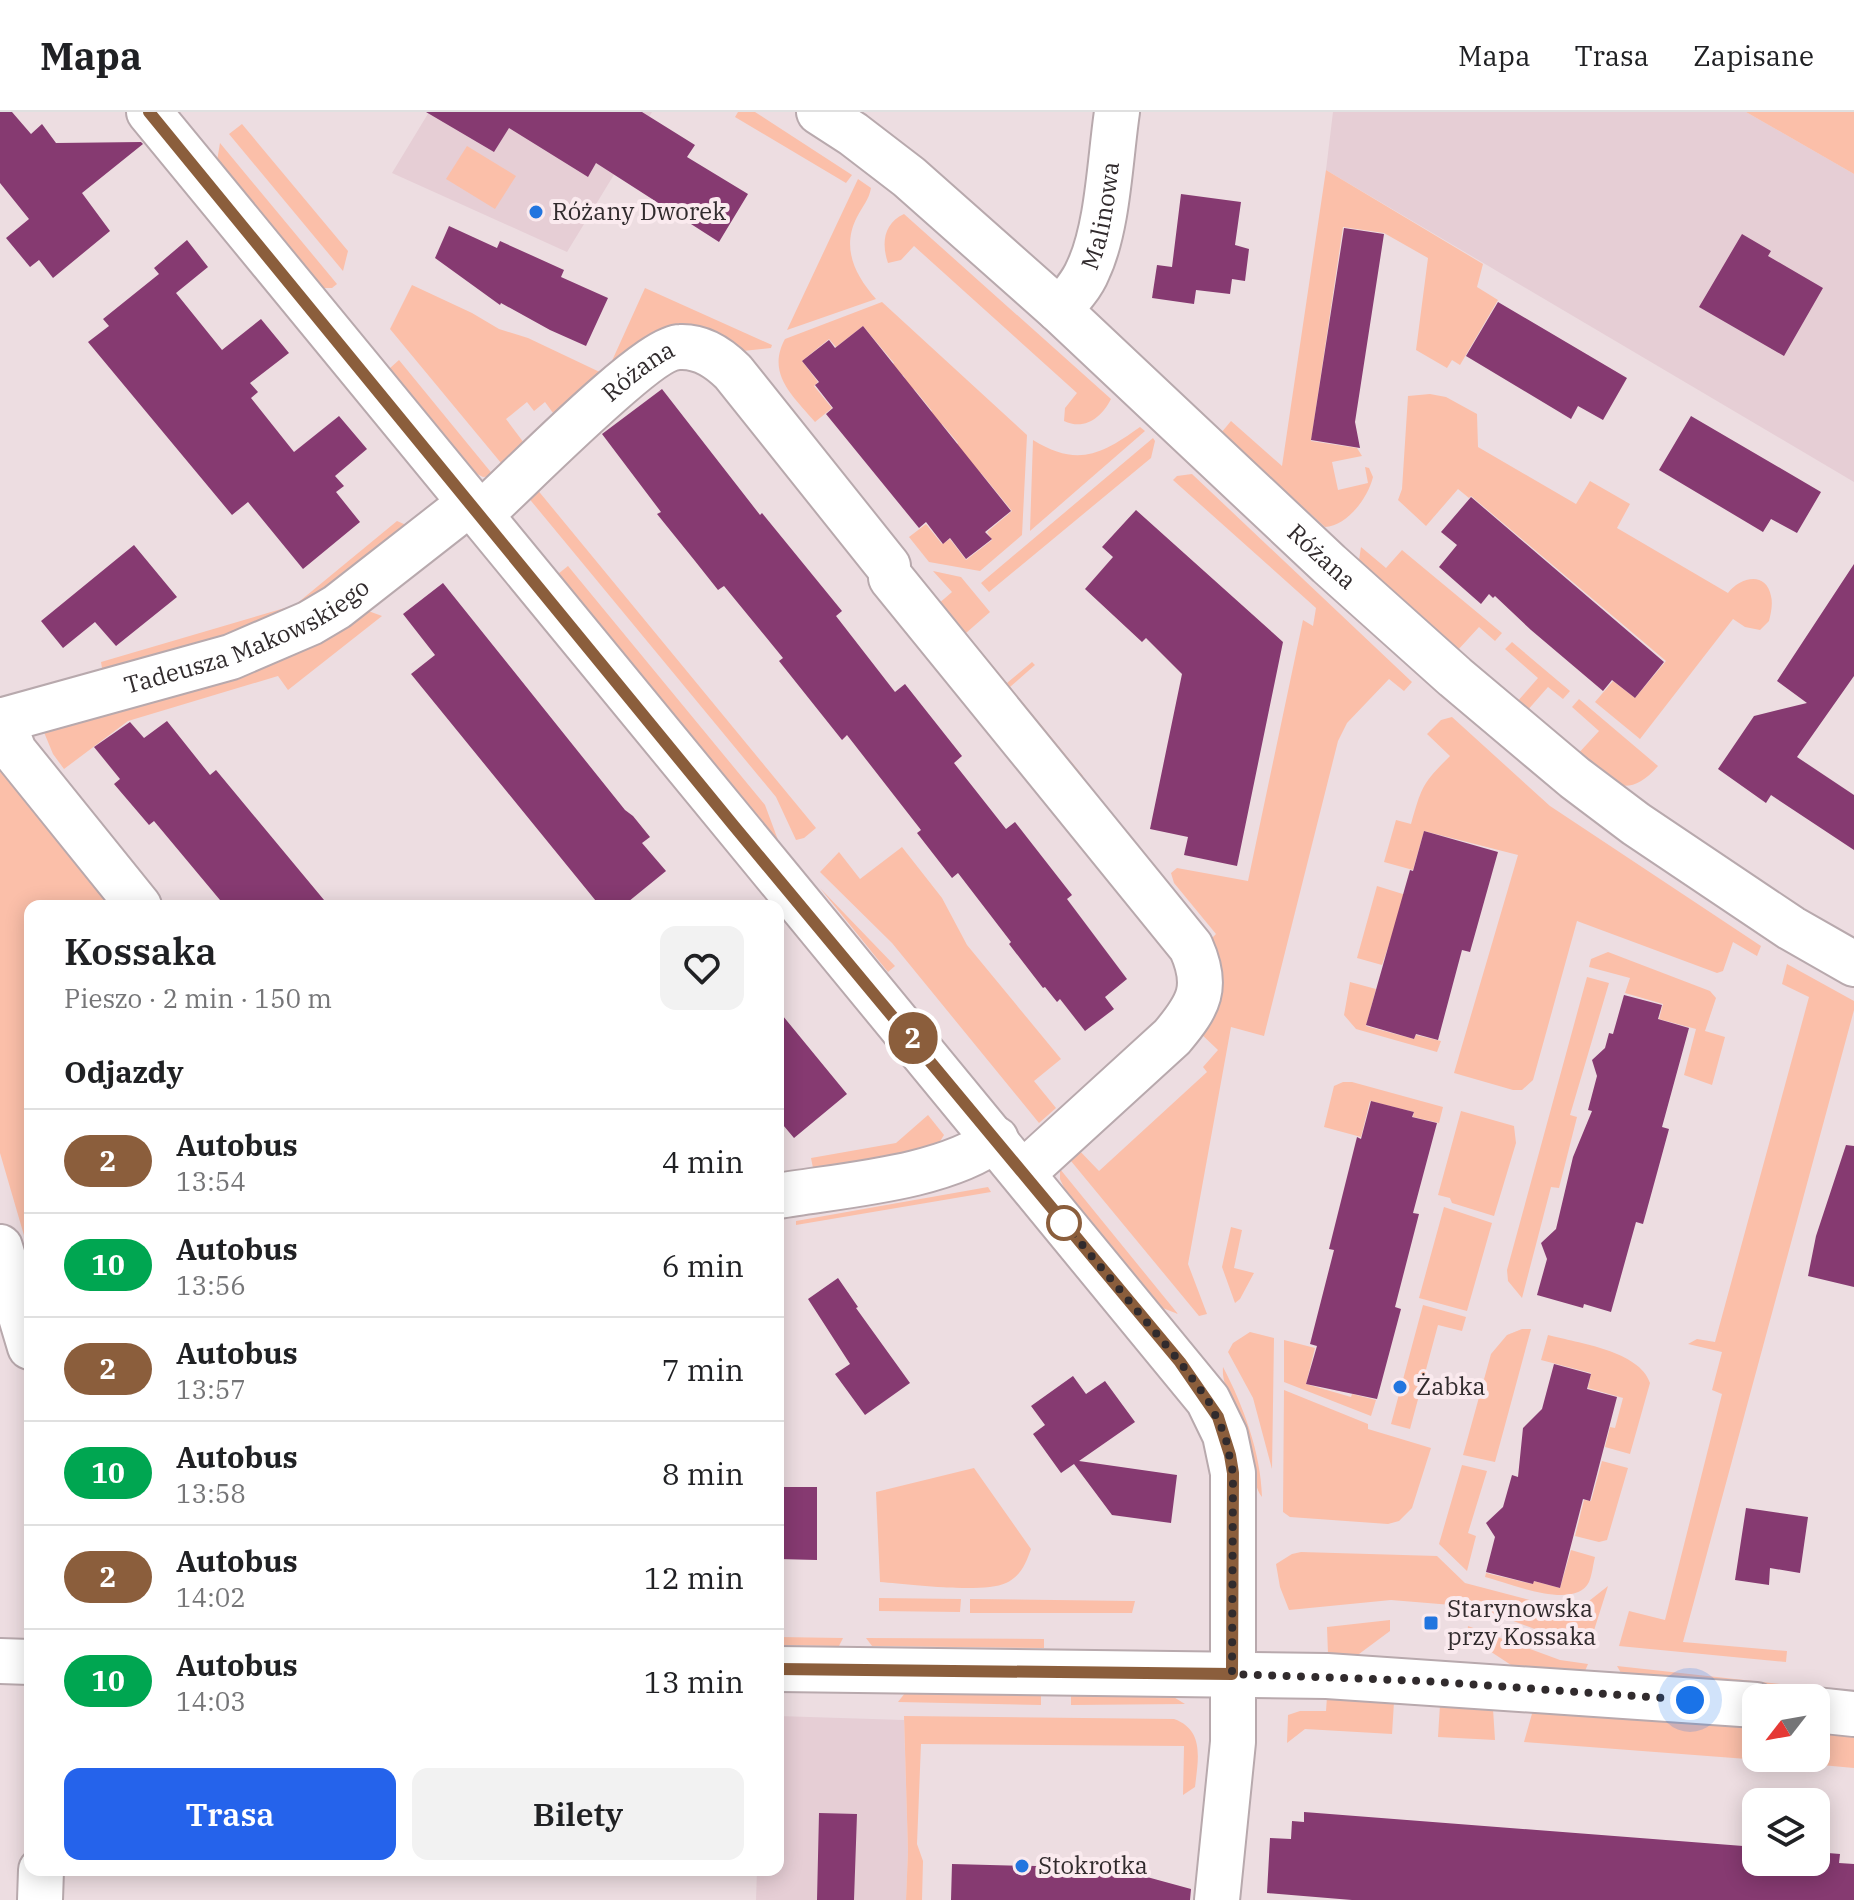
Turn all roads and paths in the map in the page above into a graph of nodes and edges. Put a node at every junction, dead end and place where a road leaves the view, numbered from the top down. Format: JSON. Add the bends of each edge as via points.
{"nodes":[{"id":1,"x":149,"y":112,"type":"edge"},
{"id":2,"x":819,"y":112,"type":"edge"},
{"id":3,"x":1117,"y":112,"type":"edge"},
{"id":4,"x":1059,"y":310,"type":"junction"},
{"id":5,"x":475,"y":509,"type":"junction"},
{"id":6,"x":1,"y":720,"type":"edge"},
{"id":7,"x":134,"y":900,"type":"edge"},
{"id":8,"x":1854,"y":964,"type":"edge"},
{"id":9,"x":996,"y":1139,"type":"junction"},
{"id":10,"x":1023,"y":1173,"type":"junction"},
{"id":11,"x":784,"y":1195,"type":"edge"},
{"id":12,"x":0,"y":1247,"type":"edge"},
{"id":13,"x":21,"y":1335,"type":"edge"},
{"id":14,"x":0,"y":1661,"type":"edge"},
{"id":15,"x":24,"y":1662,"type":"edge"},
{"id":16,"x":784,"y":1669,"type":"edge"},
{"id":17,"x":1232,"y":1674,"type":"junction"},
{"id":18,"x":1742,"y":1704,"type":"edge"},
{"id":19,"x":1830,"y":1711,"type":"edge"},
{"id":20,"x":1854,"y":1714,"type":"edge"},
{"id":21,"x":41,"y":1876,"type":"edge"},
{"id":22,"x":40,"y":1900,"type":"edge"},
{"id":23,"x":1217,"y":1900,"type":"edge"}],
"edges":[{"from":1,"to":5,"type":"street"},
{"from":2,"to":4,"type":"street","name":"Różana","via":[[909,177]]},
{"from":3,"to":4,"type":"street","name":"Malinowa","via":[[1089,269]]},
{"from":4,"to":8,"type":"street","name":"Różana","via":[[1329,564],[1575,778],[1791,928]]},
{"from":5,"to":6,"type":"street","name":"Tadeusza Makowskiego","via":[[337,607],[262,645]]},
{"from":5,"to":9,"type":"street"},
{"from":5,"to":10,"type":"street","name":"Różana","via":[[524,475],[587,412],[659,354],[678,346],[696,349],[717,356],[733,372],[1191,947],[1201,969],[1200,991],[1190,1016],[1172,1037]]},
{"from":6,"to":7,"type":"street","via":[[14,751]]},
{"from":9,"to":10,"type":"street"},
{"from":9,"to":11,"type":"street","via":[[979,1153],[934,1169]]},
{"from":10,"to":17,"type":"street","via":[[1180,1362],[1221,1426],[1233,1473]]},
{"from":12,"to":13,"type":"street"},
{"from":14,"to":15,"type":"street"},
{"from":16,"to":17,"type":"street"},
{"from":17,"to":18,"type":"street","via":[[1425,1681]]},
{"from":17,"to":23,"type":"street","via":[[1233,1742]]},
{"from":19,"to":20,"type":"street"},
{"from":21,"to":22,"type":"street"}]}
